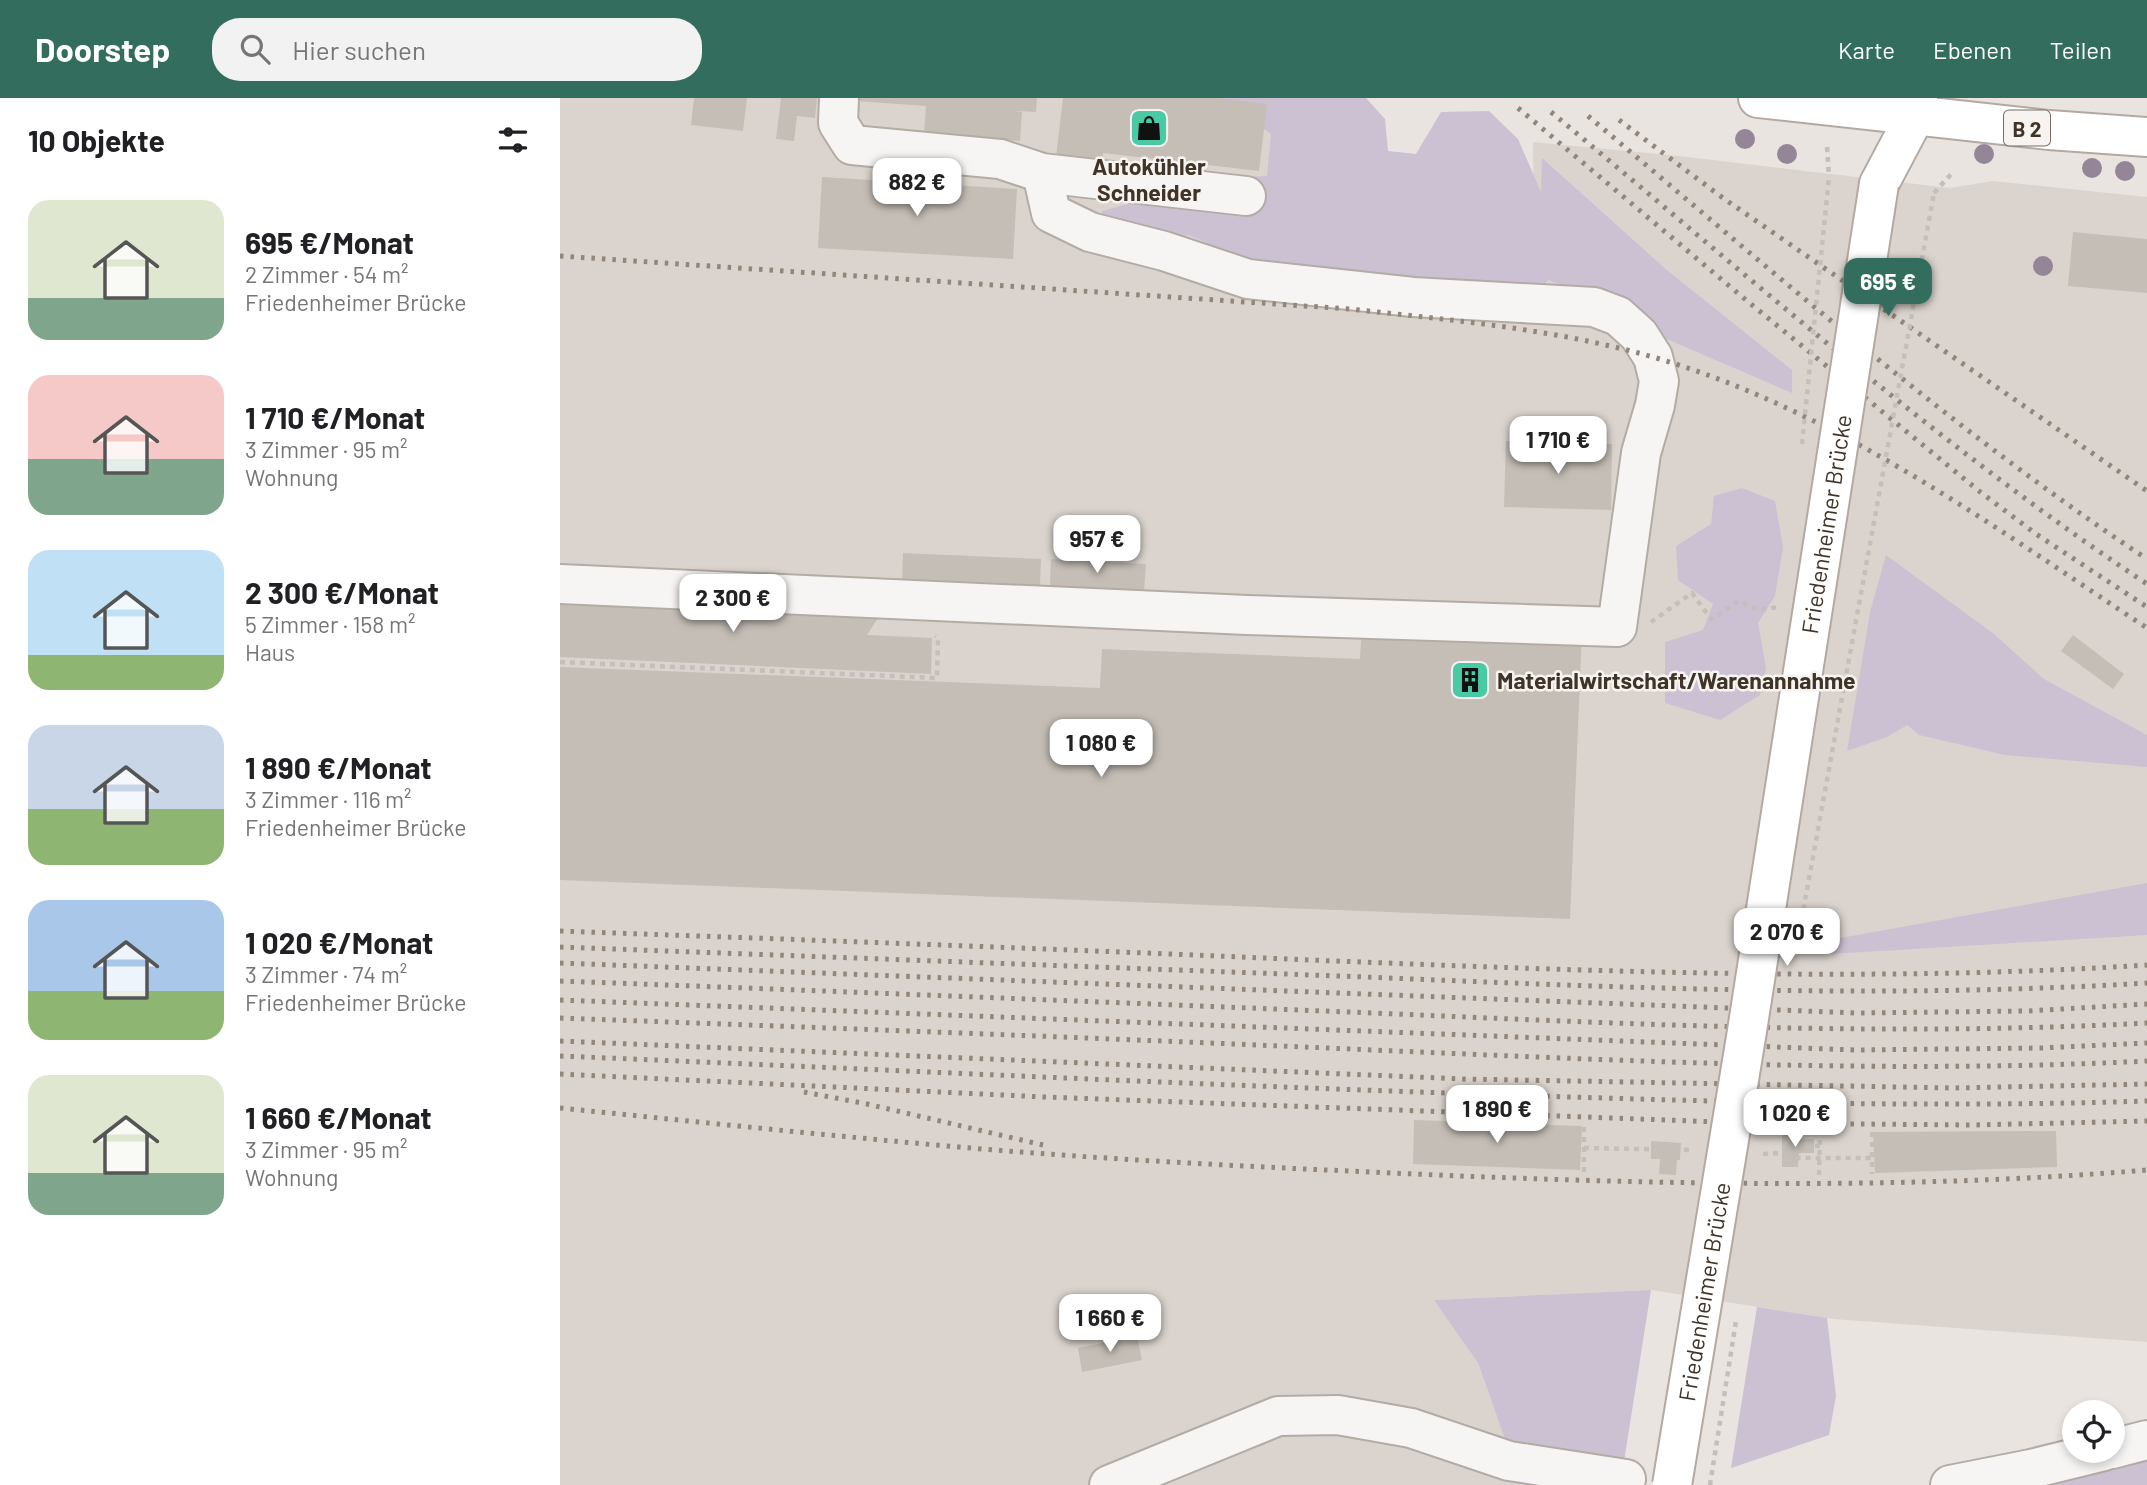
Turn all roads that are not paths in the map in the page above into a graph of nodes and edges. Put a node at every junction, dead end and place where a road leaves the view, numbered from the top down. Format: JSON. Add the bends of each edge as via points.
{"nodes":[{"id":1,"x":839,"y":98,"type":"edge"},
{"id":2,"x":1758,"y":98,"type":"edge"},
{"id":3,"x":1865,"y":104,"type":"edge"},
{"id":4,"x":1917,"y":107,"type":"edge"},
{"id":5,"x":2144,"y":139,"type":"edge"},
{"id":6,"x":1042,"y":173,"type":"junction"},
{"id":7,"x":1879,"y":184,"type":"junction"},
{"id":8,"x":1246,"y":196,"type":"dead end"},
{"id":9,"x":560,"y":584,"type":"edge"},
{"id":10,"x":2147,"y":1440,"type":"edge"},
{"id":11,"x":2125,"y":1445,"type":"edge"},
{"id":12,"x":2062,"y":1461,"type":"edge"},
{"id":13,"x":1626,"y":1479,"type":"dead end"},
{"id":14,"x":1109,"y":1485,"type":"edge"},
{"id":15,"x":1672,"y":1485,"type":"edge"},
{"id":16,"x":1950,"y":1485,"type":"edge"}],
"edges":[{"from":1,"to":6,"type":"lane","via":[[838,123],[852,145],[1000,159]]},
{"from":2,"to":3,"type":"main road","number":"B 2"},
{"from":3,"to":4,"type":"main road","number":"B 2"},
{"from":3,"to":7,"type":"main road","name":"Friedenheimer Brücke"},
{"from":4,"to":5,"type":"main road","number":"B 2"},
{"from":4,"to":7,"type":"main road","name":"Friedenheimer Brücke"},
{"from":6,"to":8,"type":"lane"},
{"from":6,"to":9,"type":"lane","via":[[1051,213],[1090,232],[1248,279],[1413,296],[1594,307],[1618,316],[1639,335],[1653,357],[1659,382],[1641,453],[1617,628]]},
{"from":7,"to":15,"type":"main road","name":"Friedenheimer Brücke","bridge":true},
{"from":10,"to":11,"type":"lane"},
{"from":12,"to":16,"type":"lane"},
{"from":13,"to":14,"type":"lane","via":[[1509,1461],[1410,1428],[1338,1415],[1278,1416]]}]}
